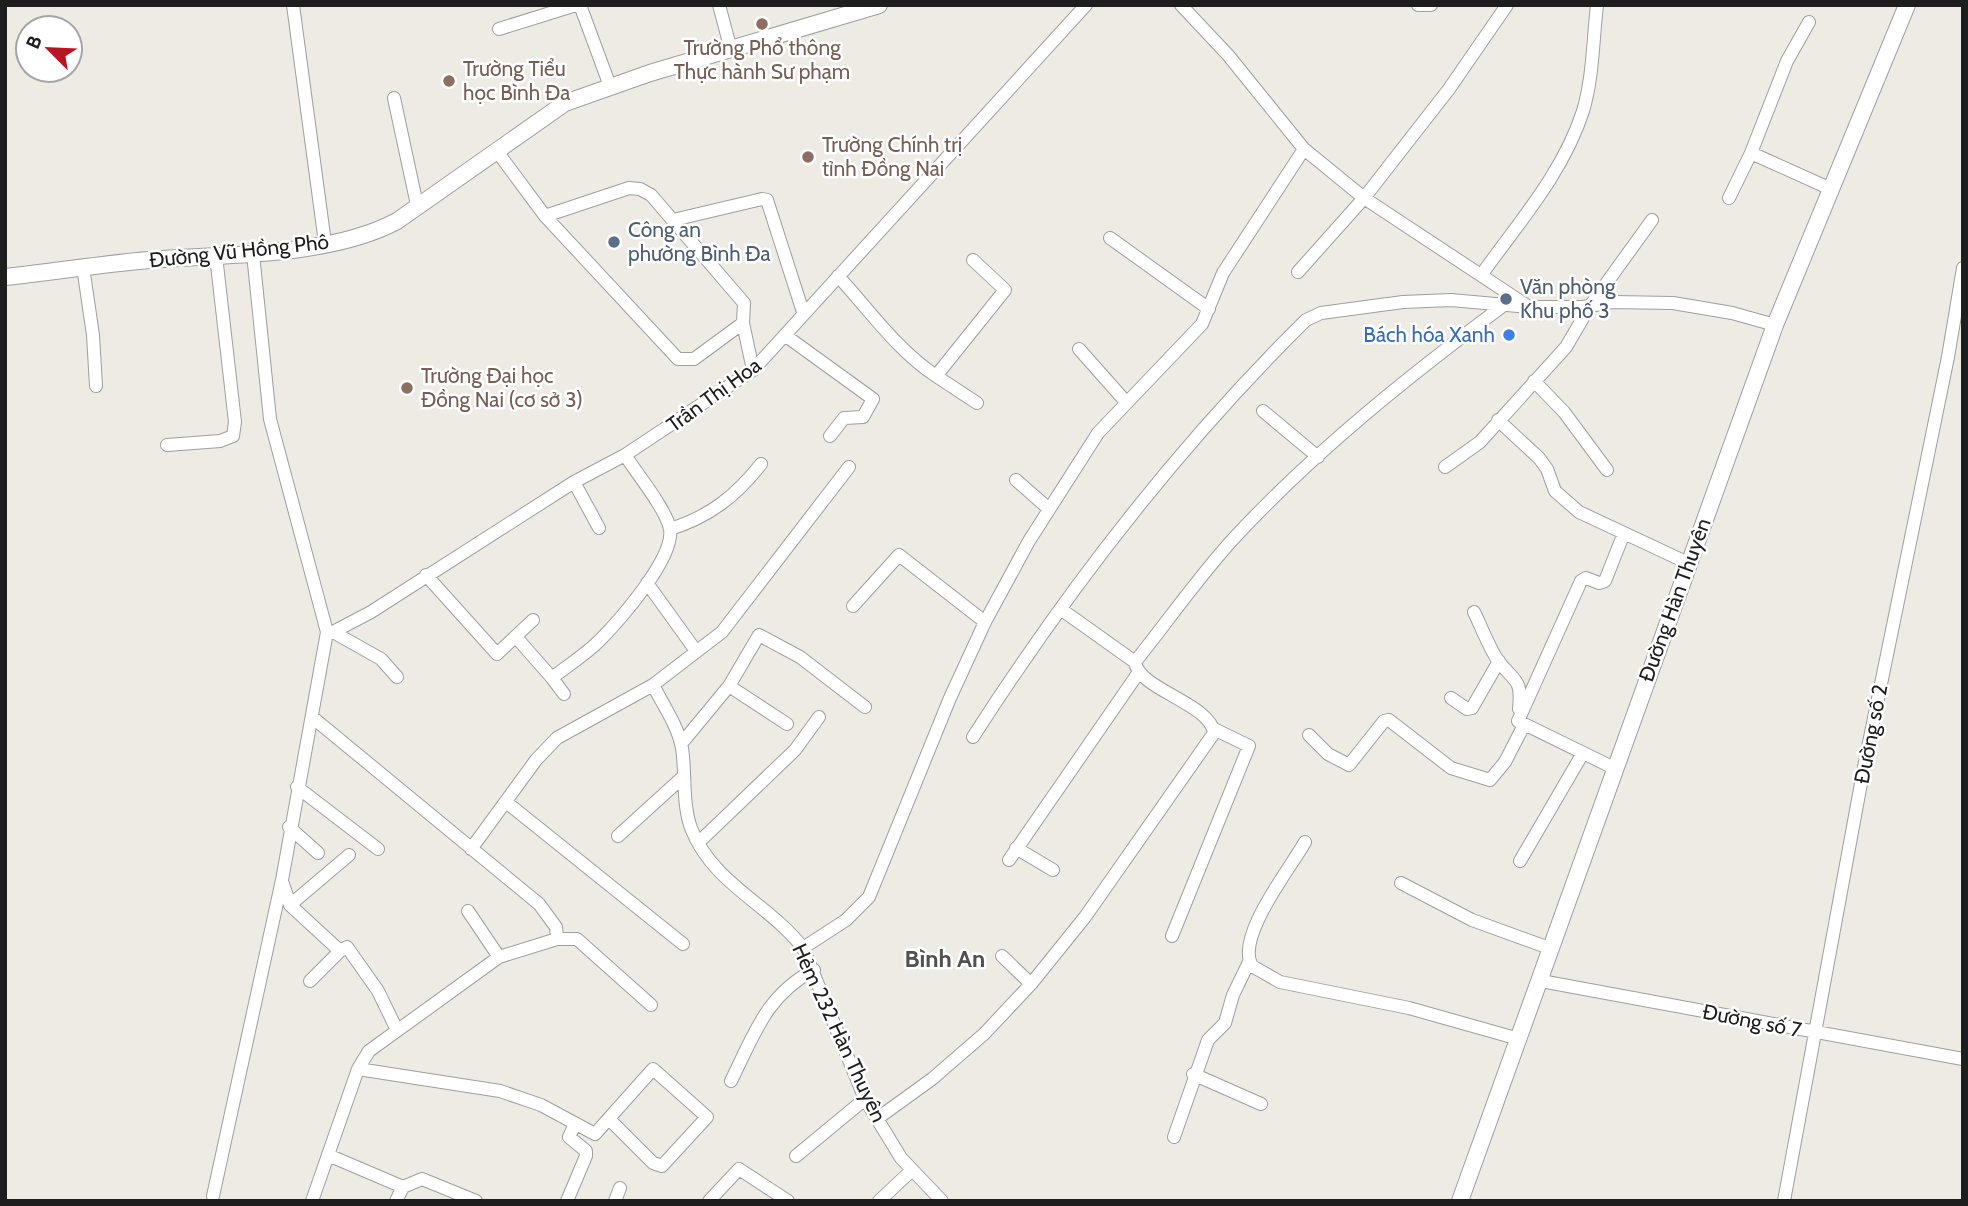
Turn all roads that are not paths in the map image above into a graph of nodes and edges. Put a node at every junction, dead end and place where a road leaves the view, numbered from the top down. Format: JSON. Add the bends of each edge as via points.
{"nodes":[{"id":1,"x":293,"y":5,"type":"edge"},
{"id":2,"x":578,"y":5,"type":"edge"},
{"id":3,"x":719,"y":5,"type":"edge"},
{"id":4,"x":880,"y":5,"type":"edge"},
{"id":5,"x":1086,"y":5,"type":"edge"},
{"id":6,"x":1181,"y":5,"type":"edge"},
{"id":7,"x":1418,"y":5,"type":"edge"},
{"id":8,"x":1431,"y":5,"type":"edge"},
{"id":9,"x":1507,"y":5,"type":"edge"},
{"id":10,"x":1597,"y":5,"type":"edge"},
{"id":11,"x":1906,"y":5,"type":"edge"},
{"id":12,"x":1809,"y":22,"type":"dead end"},
{"id":13,"x":499,"y":29,"type":"dead end"},
{"id":14,"x":731,"y":50,"type":"junction"},
{"id":15,"x":610,"y":86,"type":"junction"},
{"id":16,"x":394,"y":97,"type":"dead end"},
{"id":17,"x":1304,"y":149,"type":"junction"},
{"id":18,"x":496,"y":150,"type":"junction"},
{"id":19,"x":1751,"y":153,"type":"junction"},
{"id":20,"x":1830,"y":189,"type":"junction"},
{"id":21,"x":1364,"y":198,"type":"junction"},
{"id":22,"x":1730,"y":198,"type":"dead end"},
{"id":23,"x":417,"y":205,"type":"junction"},
{"id":24,"x":545,"y":216,"type":"junction"},
{"id":25,"x":673,"y":220,"type":"junction"},
{"id":26,"x":1652,"y":220,"type":"dead end"},
{"id":27,"x":1110,"y":238,"type":"dead end"},
{"id":28,"x":326,"y":243,"type":"junction"},
{"id":29,"x":253,"y":254,"type":"junction"},
{"id":30,"x":216,"y":256,"type":"junction"},
{"id":31,"x":973,"y":260,"type":"dead end"},
{"id":32,"x":83,"y":267,"type":"junction"},
{"id":33,"x":1963,"y":268,"type":"edge"},
{"id":34,"x":1298,"y":272,"type":"dead end"},
{"id":35,"x":1482,"y":274,"type":"junction"},
{"id":36,"x":838,"y":276,"type":"junction"},
{"id":37,"x":5,"y":277,"type":"edge"},
{"id":38,"x":1504,"y":305,"type":"junction"},
{"id":39,"x":1590,"y":306,"type":"junction"},
{"id":40,"x":1530,"y":307,"type":"junction"},
{"id":41,"x":1209,"y":309,"type":"junction"},
{"id":42,"x":803,"y":312,"type":"junction"},
{"id":43,"x":743,"y":323,"type":"junction"},
{"id":44,"x":1775,"y":325,"type":"junction"},
{"id":45,"x":786,"y":336,"type":"junction"},
{"id":46,"x":1079,"y":349,"type":"dead end"},
{"id":47,"x":753,"y":370,"type":"junction"},
{"id":48,"x":936,"y":376,"type":"junction"},
{"id":49,"x":1534,"y":381,"type":"junction"},
{"id":50,"x":96,"y":386,"type":"dead end"},
{"id":51,"x":977,"y":402,"type":"dead end"},
{"id":52,"x":1125,"y":402,"type":"junction"},
{"id":53,"x":1263,"y":411,"type":"dead end"},
{"id":54,"x":1498,"y":420,"type":"junction"},
{"id":55,"x":830,"y":436,"type":"dead end"},
{"id":56,"x":167,"y":445,"type":"dead end"},
{"id":57,"x":625,"y":455,"type":"junction"},
{"id":58,"x":1318,"y":457,"type":"junction"},
{"id":59,"x":761,"y":464,"type":"dead end"},
{"id":60,"x":849,"y":467,"type":"dead end"},
{"id":61,"x":1445,"y":467,"type":"dead end"},
{"id":62,"x":1607,"y":470,"type":"dead end"},
{"id":63,"x":1016,"y":480,"type":"dead end"},
{"id":64,"x":574,"y":482,"type":"junction"},
{"id":65,"x":1049,"y":509,"type":"junction"},
{"id":66,"x":599,"y":528,"type":"dead end"},
{"id":67,"x":670,"y":529,"type":"junction"},
{"id":68,"x":1624,"y":533,"type":"junction"},
{"id":69,"x":1688,"y":563,"type":"junction"},
{"id":70,"x":426,"y":575,"type":"junction"},
{"id":71,"x":647,"y":583,"type":"junction"},
{"id":72,"x":853,"y":606,"type":"dead end"},
{"id":73,"x":1062,"y":610,"type":"junction"},
{"id":74,"x":1474,"y":612,"type":"dead end"},
{"id":75,"x":533,"y":620,"type":"dead end"},
{"id":76,"x":985,"y":622,"type":"junction"},
{"id":77,"x":330,"y":632,"type":"junction"},
{"id":78,"x":516,"y":637,"type":"junction"},
{"id":79,"x":696,"y":652,"type":"junction"},
{"id":80,"x":1499,"y":662,"type":"junction"},
{"id":81,"x":1137,"y":667,"type":"junction"},
{"id":82,"x":397,"y":677,"type":"dead end"},
{"id":83,"x":552,"y":678,"type":"junction"},
{"id":84,"x":653,"y":685,"type":"junction"},
{"id":85,"x":729,"y":686,"type":"junction"},
{"id":86,"x":564,"y":694,"type":"dead end"},
{"id":87,"x":1451,"y":698,"type":"dead end"},
{"id":88,"x":865,"y":707,"type":"dead end"},
{"id":89,"x":312,"y":717,"type":"junction"},
{"id":90,"x":819,"y":717,"type":"dead end"},
{"id":91,"x":1521,"y":722,"type":"junction"},
{"id":92,"x":787,"y":724,"type":"dead end"},
{"id":93,"x":1214,"y":729,"type":"junction"},
{"id":94,"x":1309,"y":735,"type":"dead end"},
{"id":95,"x":973,"y":737,"type":"dead end"},
{"id":96,"x":681,"y":744,"type":"junction"},
{"id":97,"x":1583,"y":753,"type":"junction"},
{"id":98,"x":1614,"y":768,"type":"junction"},
{"id":99,"x":684,"y":776,"type":"junction"},
{"id":100,"x":297,"y":787,"type":"junction"},
{"id":101,"x":506,"y":802,"type":"junction"},
{"id":102,"x":289,"y":827,"type":"junction"},
{"id":103,"x":618,"y":836,"type":"dead end"},
{"id":104,"x":699,"y":842,"type":"junction"},
{"id":105,"x":1305,"y":842,"type":"dead end"},
{"id":106,"x":1016,"y":848,"type":"junction"},
{"id":107,"x":378,"y":849,"type":"dead end"},
{"id":108,"x":471,"y":849,"type":"junction"},
{"id":109,"x":318,"y":853,"type":"dead end"},
{"id":110,"x":349,"y":855,"type":"dead end"},
{"id":111,"x":1009,"y":860,"type":"dead end"},
{"id":112,"x":1520,"y":861,"type":"dead end"},
{"id":113,"x":1053,"y":870,"type":"dead end"},
{"id":114,"x":282,"y":880,"type":"junction"},
{"id":115,"x":1401,"y":883,"type":"dead end"},
{"id":116,"x":290,"y":905,"type":"junction"},
{"id":117,"x":468,"y":911,"type":"dead end"},
{"id":118,"x":1172,"y":936,"type":"dead end"},
{"id":119,"x":557,"y":939,"type":"junction"},
{"id":120,"x":682,"y":944,"type":"dead end"},
{"id":121,"x":803,"y":948,"type":"junction"},
{"id":122,"x":1552,"y":949,"type":"junction"},
{"id":123,"x":340,"y":951,"type":"junction"},
{"id":124,"x":1002,"y":956,"type":"dead end"},
{"id":125,"x":499,"y":957,"type":"junction"},
{"id":126,"x":1249,"y":962,"type":"junction"},
{"id":127,"x":814,"y":970,"type":"junction"},
{"id":128,"x":310,"y":981,"type":"dead end"},
{"id":129,"x":1541,"y":981,"type":"junction"},
{"id":130,"x":1031,"y":984,"type":"junction"},
{"id":131,"x":651,"y":1005,"type":"dead end"},
{"id":132,"x":397,"y":1030,"type":"junction"},
{"id":133,"x":1813,"y":1033,"type":"junction"},
{"id":134,"x":1520,"y":1039,"type":"junction"},
{"id":135,"x":1963,"y":1059,"type":"edge"},
{"id":136,"x":358,"y":1069,"type":"junction"},
{"id":137,"x":1193,"y":1074,"type":"junction"},
{"id":138,"x":732,"y":1082,"type":"dead end"},
{"id":139,"x":865,"y":1099,"type":"junction"},
{"id":140,"x":1261,"y":1104,"type":"dead end"},
{"id":141,"x":878,"y":1118,"type":"junction"},
{"id":142,"x":610,"y":1120,"type":"junction"},
{"id":143,"x":575,"y":1124,"type":"junction"},
{"id":144,"x":1174,"y":1137,"type":"dead end"},
{"id":145,"x":328,"y":1155,"type":"junction"},
{"id":146,"x":796,"y":1156,"type":"dead end"},
{"id":147,"x":911,"y":1171,"type":"junction"},
{"id":148,"x":403,"y":1187,"type":"junction"},
{"id":149,"x":620,"y":1188,"type":"dead end"},
{"id":150,"x":213,"y":1196,"type":"dead end"},
{"id":151,"x":312,"y":1201,"type":"edge"},
{"id":152,"x":396,"y":1201,"type":"edge"},
{"id":153,"x":476,"y":1201,"type":"edge"},
{"id":154,"x":566,"y":1201,"type":"edge"},
{"id":155,"x":615,"y":1201,"type":"edge"},
{"id":156,"x":709,"y":1201,"type":"edge"},
{"id":157,"x":788,"y":1201,"type":"edge"},
{"id":158,"x":878,"y":1201,"type":"edge"},
{"id":159,"x":942,"y":1201,"type":"edge"},
{"id":160,"x":1460,"y":1201,"type":"edge"},
{"id":161,"x":1784,"y":1201,"type":"edge"}],
"edges":[{"from":1,"to":28,"type":"street"},
{"from":2,"to":13,"type":"street"},
{"from":2,"to":15,"type":"street"},
{"from":3,"to":14,"type":"street"},
{"from":4,"to":14,"type":"street","name":"Đường Vũ Hồng Phô"},
{"from":5,"to":36,"type":"street","name":"Trần Thị Hoa"},
{"from":6,"to":17,"type":"street"},
{"from":7,"to":8,"type":"street"},
{"from":9,"to":21,"type":"street"},
{"from":10,"to":35,"type":"street","via":[[1584,109],[1568,150],[1553,178]]},
{"from":11,"to":20,"type":"street","name":"Đường Hàn Thuyên"},
{"from":12,"to":19,"type":"street","via":[[1787,61]]},
{"from":14,"to":15,"type":"street","name":"Đường Vũ Hồng Phô"},
{"from":15,"to":18,"type":"street","name":"Đường Vũ Hồng Phô","via":[[565,103]]},
{"from":16,"to":23,"type":"street"},
{"from":17,"to":21,"type":"street"},
{"from":17,"to":41,"type":"street","via":[[1223,273]]},
{"from":18,"to":23,"type":"street","name":"Đường Vũ Hồng Phô"},
{"from":18,"to":24,"type":"street"},
{"from":19,"to":20,"type":"street"},
{"from":19,"to":22,"type":"street"},
{"from":20,"to":44,"type":"street","name":"Đường Hàn Thuyên"},
{"from":21,"to":34,"type":"street"},
{"from":21,"to":35,"type":"street"},
{"from":23,"to":28,"type":"street","name":"Đường Vũ Hồng Phô","via":[[376,231]]},
{"from":24,"to":25,"type":"street","via":[[629,188],[651,195]]},
{"from":24,"to":43,"type":"street","via":[[678,359],[694,359]]},
{"from":25,"to":42,"type":"street","via":[[767,200]]},
{"from":25,"to":43,"type":"street","via":[[744,303]]},
{"from":26,"to":39,"type":"street"},
{"from":27,"to":41,"type":"street"},
{"from":28,"to":29,"type":"street","name":"Đường Vũ Hồng Phô"},
{"from":29,"to":30,"type":"street","name":"Đường Vũ Hồng Phô"},
{"from":29,"to":77,"type":"street","via":[[270,419]]},
{"from":30,"to":32,"type":"street","name":"Đường Vũ Hồng Phô"},
{"from":30,"to":56,"type":"street","via":[[233,436]]},
{"from":31,"to":48,"type":"street","via":[[1004,290]]},
{"from":32,"to":37,"type":"street","name":"Đường Vũ Hồng Phô"},
{"from":32,"to":50,"type":"street"},
{"from":33,"to":133,"type":"street","name":"Đường số 2"},
{"from":35,"to":40,"type":"street"},
{"from":36,"to":42,"type":"street","name":"Trần Thị Hoa"},
{"from":36,"to":48,"type":"street","via":[[901,350]]},
{"from":38,"to":40,"type":"street"},
{"from":38,"to":58,"type":"street","via":[[1402,382]]},
{"from":38,"to":73,"type":"street","via":[[1403,302],[1321,313],[1306,320],[1178,459]]},
{"from":39,"to":40,"type":"street"},
{"from":39,"to":44,"type":"street","via":[[1673,303]]},
{"from":39,"to":49,"type":"street","via":[[1566,347]]},
{"from":41,"to":52,"type":"street","via":[[1174,356]]},
{"from":42,"to":45,"type":"street","name":"Trần Thị Hoa"},
{"from":43,"to":47,"type":"street"},
{"from":44,"to":69,"type":"street","name":"Đường Hàn Thuyên"},
{"from":45,"to":47,"type":"street","name":"Trần Thị Hoa"},
{"from":45,"to":55,"type":"street","via":[[873,399],[863,417],[844,418]]},
{"from":46,"to":52,"type":"street"},
{"from":47,"to":57,"type":"street","name":"Trần Thị Hoa"},
{"from":48,"to":51,"type":"street"},
{"from":49,"to":54,"type":"street"},
{"from":49,"to":62,"type":"street","via":[[1564,412]]},
{"from":52,"to":65,"type":"street","via":[[1098,432]]},
{"from":53,"to":58,"type":"street"},
{"from":54,"to":61,"type":"street","via":[[1480,442]]},
{"from":54,"to":68,"type":"street","via":[[1539,458],[1565,501]]},
{"from":57,"to":64,"type":"street","name":"Trần Thị Hoa"},
{"from":57,"to":67,"type":"street"},
{"from":58,"to":81,"type":"street","via":[[1233,539]]},
{"from":59,"to":67,"type":"street","via":[[712,512]]},
{"from":60,"to":79,"type":"street","via":[[722,632]]},
{"from":63,"to":65,"type":"street"},
{"from":64,"to":66,"type":"street"},
{"from":64,"to":70,"type":"street","name":"Trần Thị Hoa"},
{"from":65,"to":76,"type":"street"},
{"from":67,"to":71,"type":"street","via":[[667,547]]},
{"from":68,"to":69,"type":"street"},
{"from":68,"to":91,"type":"street","via":[[1605,581],[1581,581]]},
{"from":69,"to":98,"type":"street","name":"Đường Hàn Thuyên"},
{"from":70,"to":77,"type":"street","name":"Trần Thị Hoa","via":[[371,612]]},
{"from":70,"to":78,"type":"street","via":[[497,654]]},
{"from":71,"to":79,"type":"street"},
{"from":71,"to":83,"type":"street","via":[[598,642]]},
{"from":72,"to":76,"type":"street","via":[[899,555]]},
{"from":73,"to":81,"type":"street"},
{"from":73,"to":95,"type":"street"},
{"from":74,"to":80,"type":"street"},
{"from":75,"to":78,"type":"street"},
{"from":76,"to":121,"type":"street","via":[[869,897],[846,920]]},
{"from":77,"to":82,"type":"street","via":[[380,659]]},
{"from":77,"to":89,"type":"street"},
{"from":78,"to":83,"type":"street"},
{"from":79,"to":84,"type":"street"},
{"from":80,"to":87,"type":"street","via":[[1472,708]]},
{"from":80,"to":91,"type":"street","via":[[1521,689]]},
{"from":81,"to":93,"type":"street"},
{"from":81,"to":106,"type":"street"},
{"from":83,"to":86,"type":"street"},
{"from":84,"to":96,"type":"street","name":"Hẻm 232 Hàn Thuyên"},
{"from":84,"to":101,"type":"street","via":[[557,738]]},
{"from":85,"to":88,"type":"street","via":[[761,635],[800,657]]},
{"from":85,"to":92,"type":"street"},
{"from":85,"to":96,"type":"street"},
{"from":89,"to":100,"type":"street"},
{"from":89,"to":108,"type":"street"},
{"from":90,"to":104,"type":"street","via":[[794,751]]},
{"from":91,"to":94,"type":"street","via":[[1505,762],[1490,780],[1451,768],[1389,720],[1349,765],[1328,754]]},
{"from":91,"to":97,"type":"street"},
{"from":93,"to":118,"type":"street","via":[[1249,746]]},
{"from":93,"to":130,"type":"street","via":[[1085,916]]},
{"from":96,"to":99,"type":"street","name":"Hẻm 232 Hàn Thuyên"},
{"from":97,"to":98,"type":"street"},
{"from":97,"to":112,"type":"street"},
{"from":98,"to":122,"type":"street","name":"Đường Hàn Thuyên"},
{"from":99,"to":103,"type":"street"},
{"from":99,"to":104,"type":"street","name":"Hẻm 232 Hàn Thuyên","via":[[687,812]]},
{"from":100,"to":102,"type":"street"},
{"from":100,"to":107,"type":"street"},
{"from":101,"to":108,"type":"street"},
{"from":101,"to":120,"type":"street"},
{"from":102,"to":109,"type":"street"},
{"from":102,"to":114,"type":"street"},
{"from":104,"to":121,"type":"street","name":"Hẻm 232 Hàn Thuyên","via":[[734,887],[789,930]]},
{"from":105,"to":126,"type":"street","via":[[1254,925]]},
{"from":106,"to":111,"type":"street"},
{"from":106,"to":113,"type":"street"},
{"from":108,"to":119,"type":"street","via":[[539,904],[556,926]]},
{"from":110,"to":116,"type":"street"},
{"from":114,"to":116,"type":"street"},
{"from":114,"to":150,"type":"street"},
{"from":115,"to":122,"type":"street","via":[[1472,920]]},
{"from":116,"to":123,"type":"street"},
{"from":117,"to":125,"type":"street"},
{"from":119,"to":125,"type":"street"},
{"from":119,"to":131,"type":"street","via":[[577,939]]},
{"from":121,"to":127,"type":"street","name":"Hẻm 232 Hàn Thuyên"},
{"from":122,"to":129,"type":"street","name":"Đường Hàn Thuyên"},
{"from":123,"to":128,"type":"street"},
{"from":123,"to":132,"type":"street","via":[[347,947],[378,991]]},
{"from":124,"to":130,"type":"street"},
{"from":125,"to":132,"type":"street"},
{"from":126,"to":134,"type":"street","via":[[1280,982],[1409,1008]]},
{"from":126,"to":137,"type":"street","via":[[1225,1023],[1208,1040]]},
{"from":127,"to":138,"type":"street","via":[[783,989],[768,1007]]},
{"from":127,"to":139,"type":"street","name":"Hẻm 232 Hàn Thuyên"},
{"from":129,"to":133,"type":"street","name":"Đường số 7"},
{"from":129,"to":134,"type":"street","name":"Đường Hàn Thuyên"},
{"from":130,"to":141,"type":"street","via":[[974,1043]]},
{"from":132,"to":136,"type":"street","via":[[369,1051]]},
{"from":133,"to":135,"type":"street","name":"Đường số 7"},
{"from":133,"to":161,"type":"street","name":"Đường số 2"},
{"from":134,"to":160,"type":"street","name":"Đường Hàn Thuyên"},
{"from":136,"to":143,"type":"street","via":[[500,1091],[541,1105]]},
{"from":136,"to":145,"type":"street"},
{"from":137,"to":140,"type":"street"},
{"from":137,"to":144,"type":"street"},
{"from":139,"to":141,"type":"street","name":"Hẻm 232 Hàn Thuyên"},
{"from":139,"to":146,"type":"street"},
{"from":141,"to":147,"type":"street","name":"Hẻm 232 Hàn Thuyên"},
{"from":142,"to":142,"type":"street","via":[[653,1163],[662,1166],[707,1117],[653,1069]]},
{"from":142,"to":143,"type":"street","via":[[596,1134]]},
{"from":143,"to":154,"type":"street","via":[[569,1137],[586,1156]]},
{"from":145,"to":148,"type":"street"},
{"from":145,"to":151,"type":"street"},
{"from":147,"to":158,"type":"street"},
{"from":147,"to":159,"type":"street","name":"Hẻm 232 Hàn Thuyên"},
{"from":148,"to":152,"type":"street"},
{"from":148,"to":153,"type":"street","via":[[422,1179]]},
{"from":149,"to":155,"type":"street"},
{"from":156,"to":157,"type":"street","via":[[739,1169]]}]}
